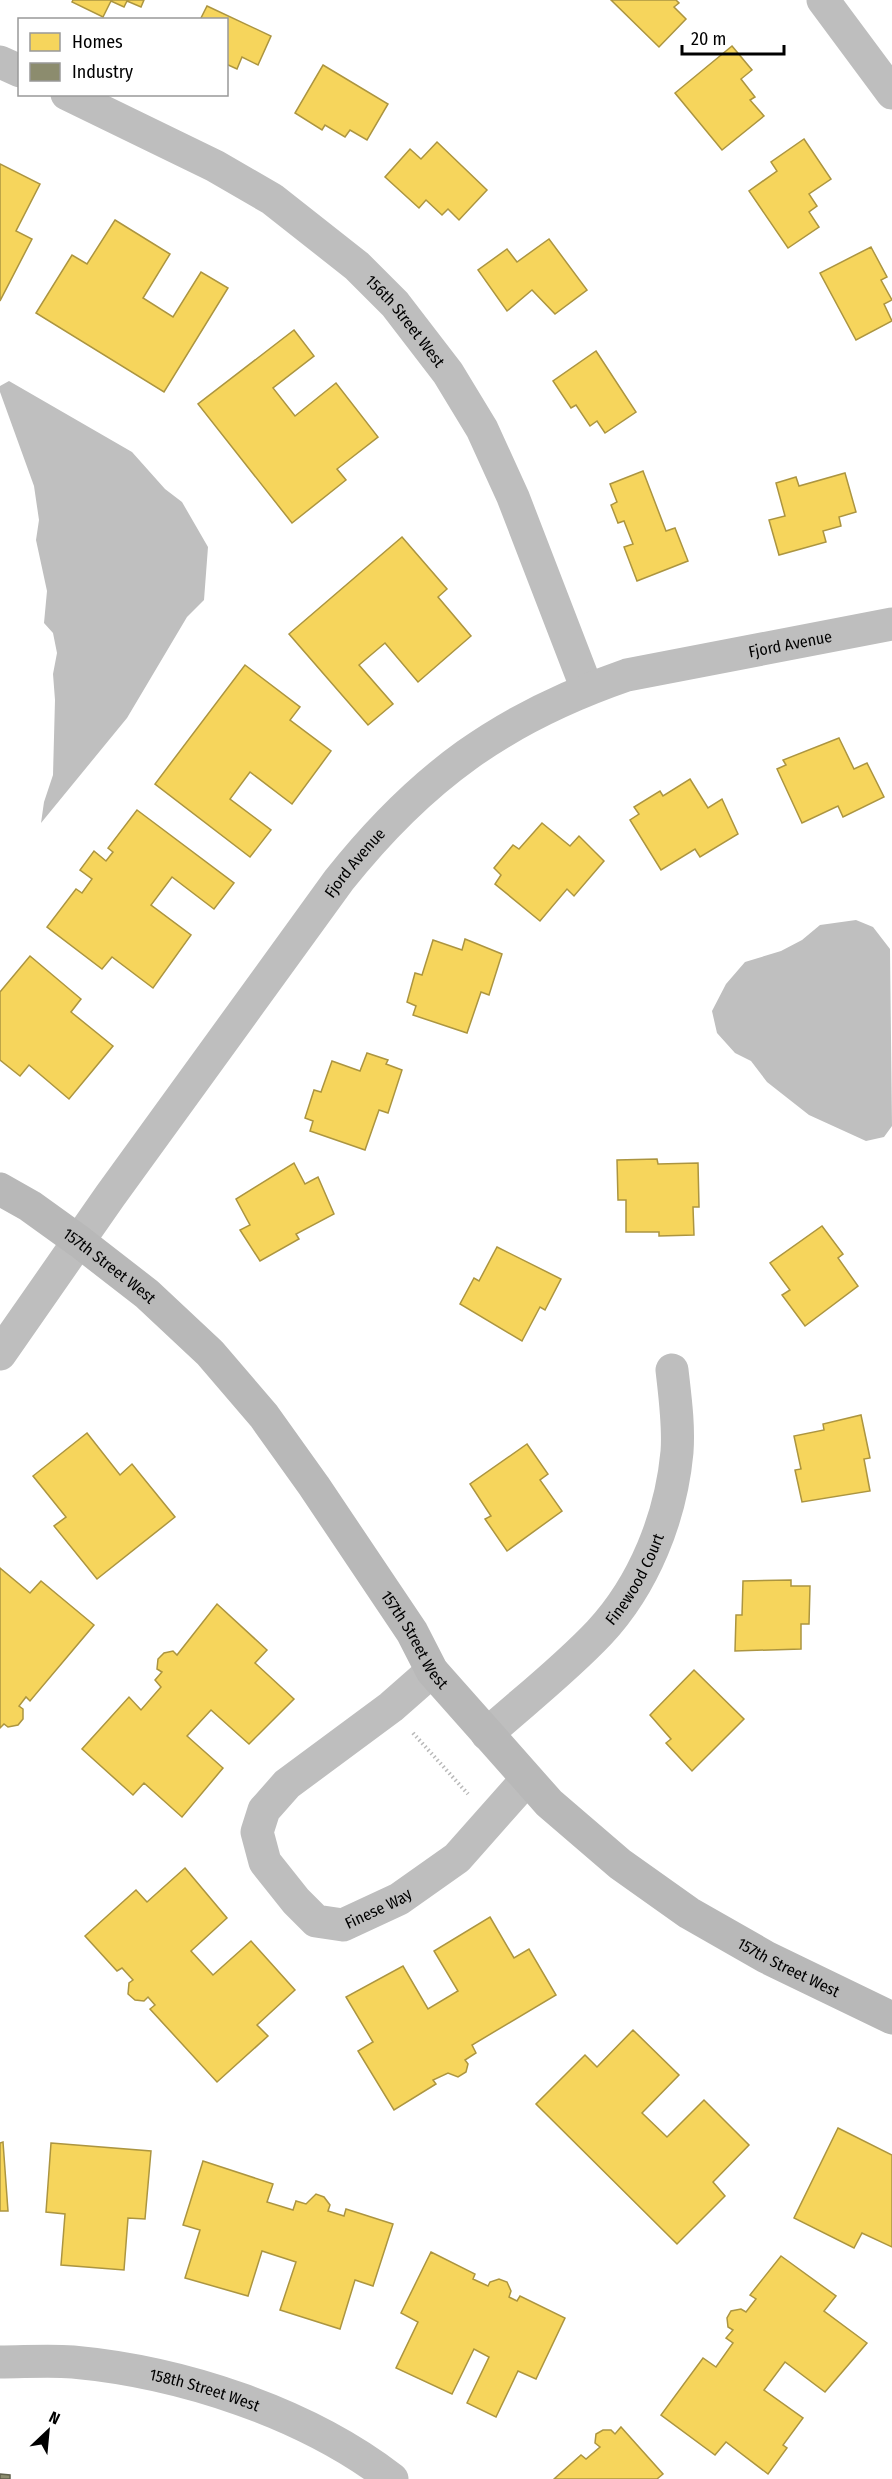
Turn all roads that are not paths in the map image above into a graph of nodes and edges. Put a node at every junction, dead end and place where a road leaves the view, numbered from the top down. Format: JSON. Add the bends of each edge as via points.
{"nodes":[{"id":1,"x":823,"y":0,"type":"edge"},
{"id":2,"x":0,"y":62,"type":"edge"},
{"id":3,"x":18,"y":70,"type":"edge"},
{"id":4,"x":892,"y":93,"type":"edge"},
{"id":5,"x":71,"y":96,"type":"edge"},
{"id":6,"x":892,"y":624,"type":"edge"},
{"id":7,"x":586,"y":689,"type":"junction"},
{"id":8,"x":0,"y":1189,"type":"edge"},
{"id":9,"x":80,"y":1242,"type":"junction"},
{"id":10,"x":0,"y":1354,"type":"edge"},
{"id":11,"x":672,"y":1370,"type":"dead end"},
{"id":12,"x":432,"y":1671,"type":"junction"},
{"id":13,"x":487,"y":1734,"type":"junction"},
{"id":14,"x":527,"y":1779,"type":"junction"},
{"id":15,"x":892,"y":2018,"type":"edge"},
{"id":16,"x":0,"y":2362,"type":"edge"},
{"id":17,"x":392,"y":2479,"type":"edge"}],
"edges":[{"from":1,"to":4,"type":"street"},
{"from":2,"to":3,"type":"street"},
{"from":5,"to":7,"type":"street","name":"156th Street West","via":[[215,166],[272,199],[357,266],[395,304],[448,373],[482,429],[513,497]]},
{"from":6,"to":7,"type":"street","name":"Fjord Avenue","via":[[681,663]]},
{"from":7,"to":9,"type":"street","name":"Fjord Avenue","via":[[530,715],[460,758],[374,835],[130,1167]]},
{"from":8,"to":9,"type":"street","name":"157th Street West"},
{"from":9,"to":10,"type":"street","name":"Fjord Avenue"},
{"from":9,"to":12,"type":"street","name":"157th Street West","via":[[147,1294],[210,1353],[264,1416],[412,1632]]},
{"from":11,"to":13,"type":"street","name":"Finewood Court","via":[[677,1452],[661,1528],[645,1566],[600,1632]]},
{"from":12,"to":13,"type":"street","name":"157th Street West"},
{"from":12,"to":14,"type":"street","name":"Finese Way","via":[[391,1707],[288,1784],[264,1810],[257,1832],[265,1862],[296,1901],[316,1921],[343,1925],[399,1899],[457,1858]]},
{"from":13,"to":14,"type":"street","name":"157th Street West"},
{"from":14,"to":15,"type":"street","name":"157th Street West","via":[[620,1864],[689,1913],[766,1957]]},
{"from":16,"to":17,"type":"street","name":"158th Street West","via":[[71,2362],[146,2372],[220,2391],[300,2424]]}]}
